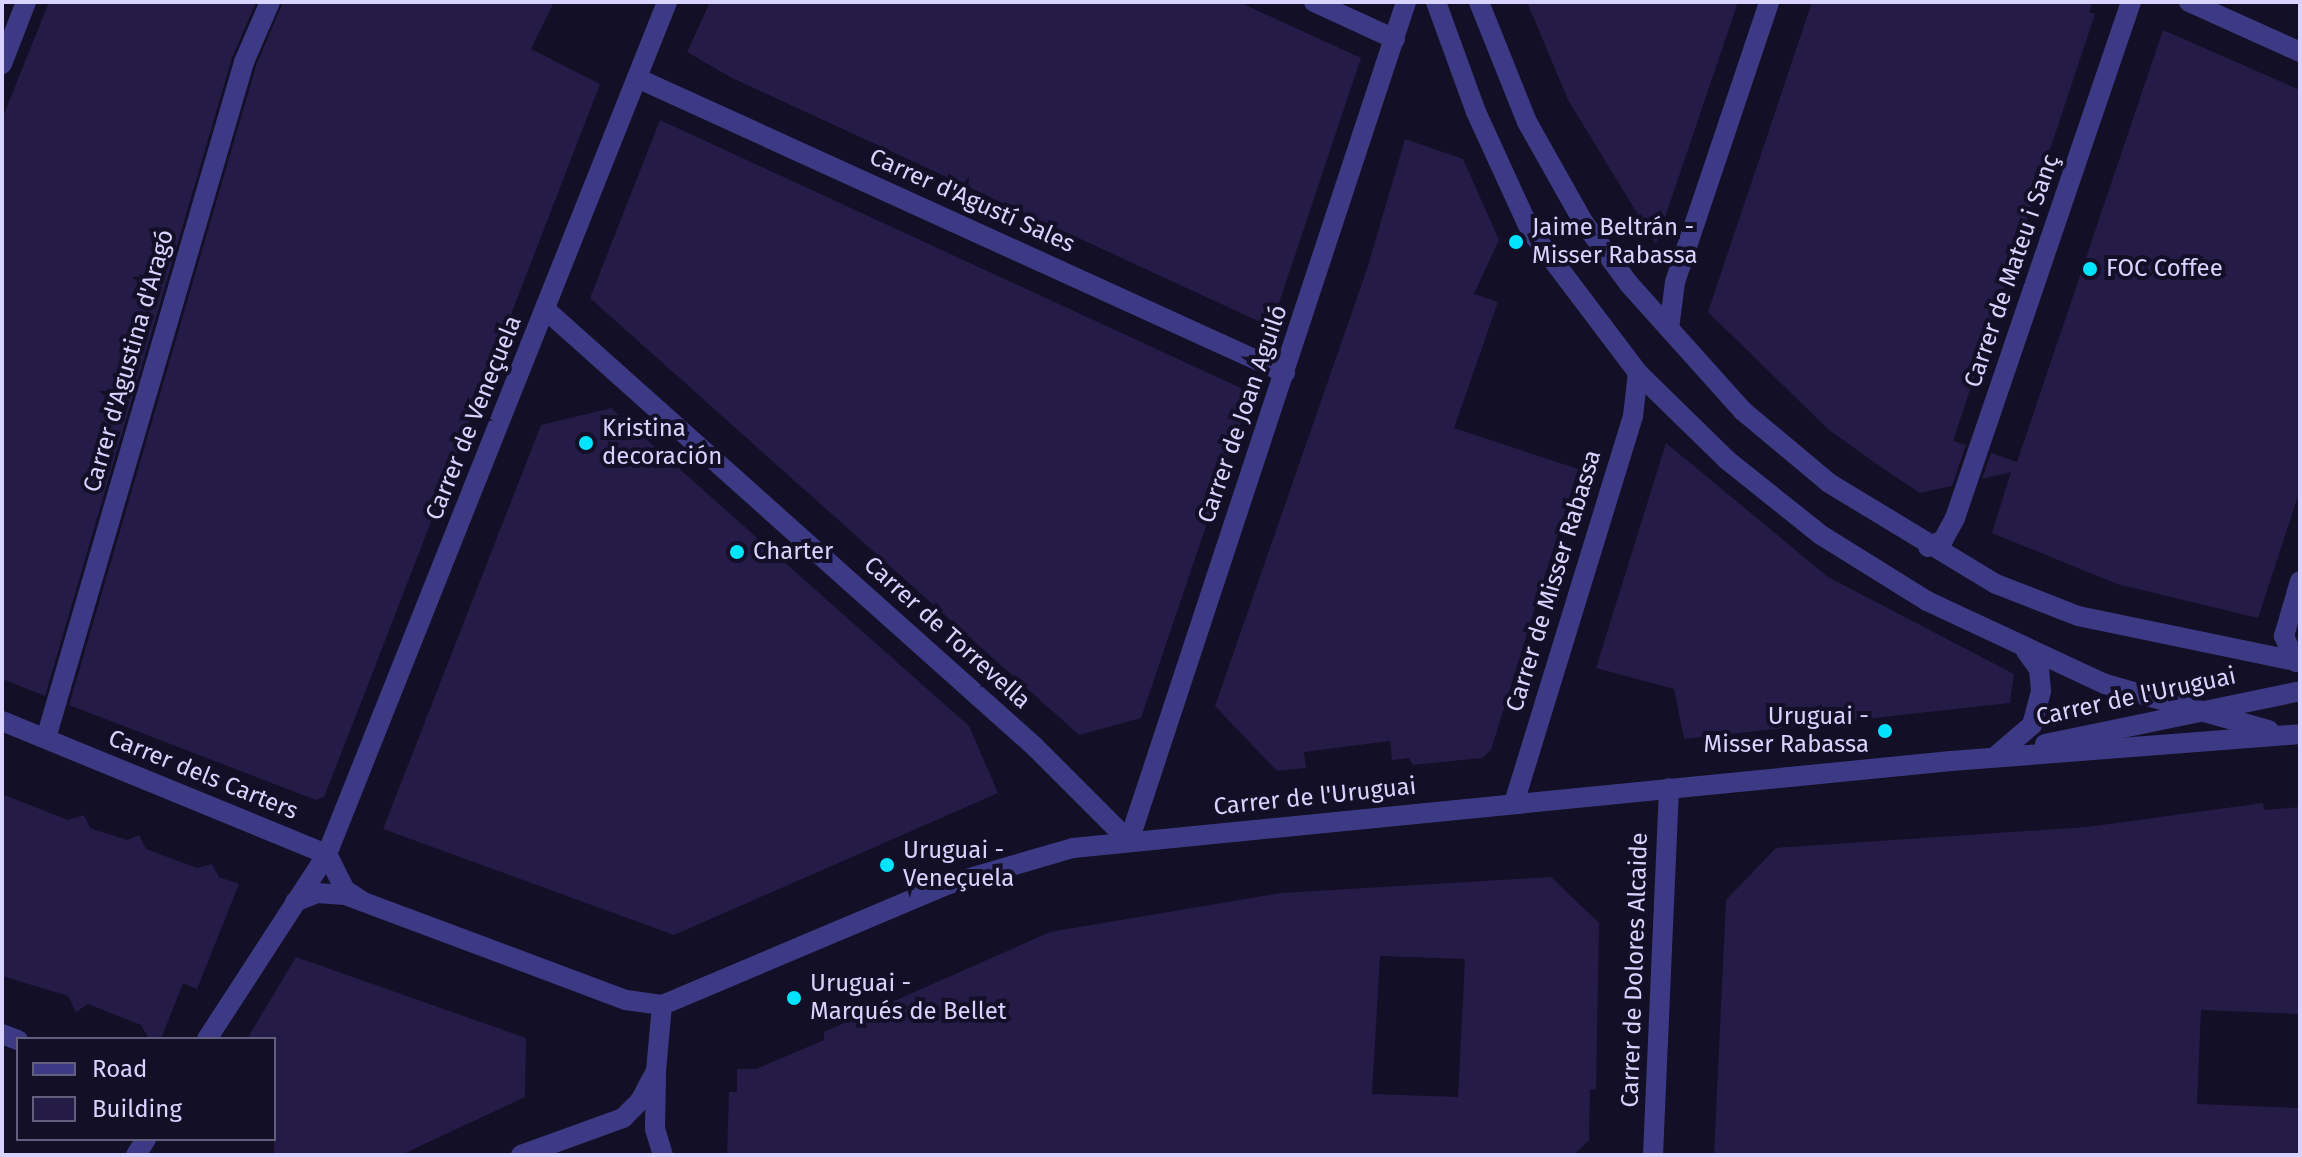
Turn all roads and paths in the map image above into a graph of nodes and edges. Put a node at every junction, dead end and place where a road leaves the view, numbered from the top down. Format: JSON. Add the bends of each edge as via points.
{"nodes":[{"id":1,"x":26,"y":2,"type":"edge"},
{"id":2,"x":270,"y":2,"type":"edge"},
{"id":3,"x":667,"y":2,"type":"edge"},
{"id":4,"x":1314,"y":2,"type":"edge"},
{"id":5,"x":1406,"y":2,"type":"edge"},
{"id":6,"x":1436,"y":2,"type":"edge"},
{"id":7,"x":1479,"y":2,"type":"edge"},
{"id":8,"x":1769,"y":2,"type":"edge"},
{"id":9,"x":2131,"y":2,"type":"edge"},
{"id":10,"x":2189,"y":2,"type":"edge"},
{"id":11,"x":1395,"y":39,"type":"junction"},
{"id":12,"x":2300,"y":52,"type":"edge"},
{"id":13,"x":2,"y":64,"type":"edge"},
{"id":14,"x":637,"y":78,"type":"junction"},
{"id":15,"x":546,"y":310,"type":"junction"},
{"id":16,"x":1669,"y":329,"type":"junction"},
{"id":17,"x":1285,"y":373,"type":"junction"},
{"id":18,"x":1638,"y":373,"type":"junction"},
{"id":19,"x":1928,"y":547,"type":"junction"},
{"id":20,"x":2300,"y":581,"type":"edge"},
{"id":21,"x":2024,"y":648,"type":"junction"},
{"id":22,"x":2298,"y":662,"type":"edge"},
{"id":23,"x":2300,"y":691,"type":"edge"},
{"id":24,"x":2194,"y":712,"type":"junction"},
{"id":25,"x":2,"y":721,"type":"edge"},
{"id":26,"x":2294,"y":734,"type":"edge"},
{"id":27,"x":46,"y":738,"type":"junction"},
{"id":28,"x":1990,"y":756,"type":"junction"},
{"id":29,"x":1669,"y":788,"type":"junction"},
{"id":30,"x":1514,"y":803,"type":"junction"},
{"id":31,"x":1129,"y":841,"type":"junction"},
{"id":32,"x":327,"y":854,"type":"junction"},
{"id":33,"x":362,"y":901,"type":"junction"},
{"id":34,"x":291,"y":904,"type":"junction"},
{"id":35,"x":670,"y":1002,"type":"junction"},
{"id":36,"x":208,"y":1037,"type":"edge"},
{"id":37,"x":656,"y":1071,"type":"junction"},
{"id":38,"x":521,"y":1155,"type":"edge"},
{"id":39,"x":663,"y":1155,"type":"edge"},
{"id":40,"x":1653,"y":1155,"type":"edge"}],
"edges":[{"from":1,"to":13,"type":"street"},
{"from":2,"to":27,"type":"street","name":"Carrer d'Agustina d'Aragó","via":[[244,62]]},
{"from":3,"to":14,"type":"street","name":"Carrer de Veneçuela"},
{"from":4,"to":11,"type":"street"},
{"from":5,"to":11,"type":"street","name":"Carrer de Joan Aguiló"},
{"from":6,"to":18,"type":"street","via":[[1476,112],[1530,230]]},
{"from":7,"to":16,"type":"street","via":[[1554,173],[1611,260]]},
{"from":8,"to":16,"type":"street","via":[[1675,282]]},
{"from":9,"to":19,"type":"street","name":"Carrer de Mateu i Sanç","via":[[1955,518],[1943,540]]},
{"from":10,"to":12,"type":"street"},
{"from":11,"to":17,"type":"street","name":"Carrer de Joan Aguiló"},
{"from":14,"to":15,"type":"street","name":"Carrer de Veneçuela"},
{"from":14,"to":17,"type":"street","name":"Carrer d'Agustí Sales"},
{"from":15,"to":31,"type":"street","name":"Carrer de Torrevella","via":[[1034,746]]},
{"from":15,"to":32,"type":"street","name":"Carrer de Veneçuela"},
{"from":16,"to":19,"type":"street","via":[[1743,411],[1818,474]]},
{"from":17,"to":31,"type":"street","name":"Carrer de Joan Aguiló"},
{"from":18,"to":21,"type":"street","via":[[1727,460],[1821,535],[1927,601]]},
{"from":18,"to":30,"type":"street","name":"Carrer de Misser Rabassa","via":[[1633,416]]},
{"from":19,"to":22,"type":"street","via":[[1996,584],[2078,616]]},
{"from":20,"to":22,"type":"street","via":[[2284,636]]},
{"from":21,"to":24,"type":"street"},
{"from":21,"to":28,"type":"street","via":[[2039,669],[2041,691],[2032,725]]},
{"from":23,"to":24,"type":"street","name":"Carrer de l'Uruguai"},
{"from":24,"to":26,"type":"street"},
{"from":24,"to":28,"type":"street","name":"Carrer de l'Uruguai"},
{"from":25,"to":27,"type":"street","name":"Carrer dels Carters"},
{"from":26,"to":28,"type":"street","name":"Carrer de l'Uruguai"},
{"from":27,"to":32,"type":"street","name":"Carrer dels Carters"},
{"from":28,"to":29,"type":"street","name":"Carrer de l'Uruguai"},
{"from":29,"to":30,"type":"street","name":"Carrer de l'Uruguai"},
{"from":29,"to":40,"type":"street","name":"Carrer de Dolores Alcaide"},
{"from":30,"to":31,"type":"street","name":"Carrer de l'Uruguai"},
{"from":31,"to":35,"type":"street","name":"Carrer de l'Uruguai","via":[[1002,865]]},
{"from":32,"to":33,"type":"street","via":[[345,890]]},
{"from":32,"to":34,"type":"street","name":"Carrer de Veneçuela"},
{"from":33,"to":34,"type":"street","via":[[332,893]]},
{"from":33,"to":35,"type":"street","via":[[626,1000]]},
{"from":34,"to":36,"type":"street","name":"Carrer de Veneçuela"},
{"from":35,"to":37,"type":"street"},
{"from":37,"to":38,"type":"street","via":[[623,1118]]},
{"from":37,"to":39,"type":"street","via":[[655,1129]]}]}
